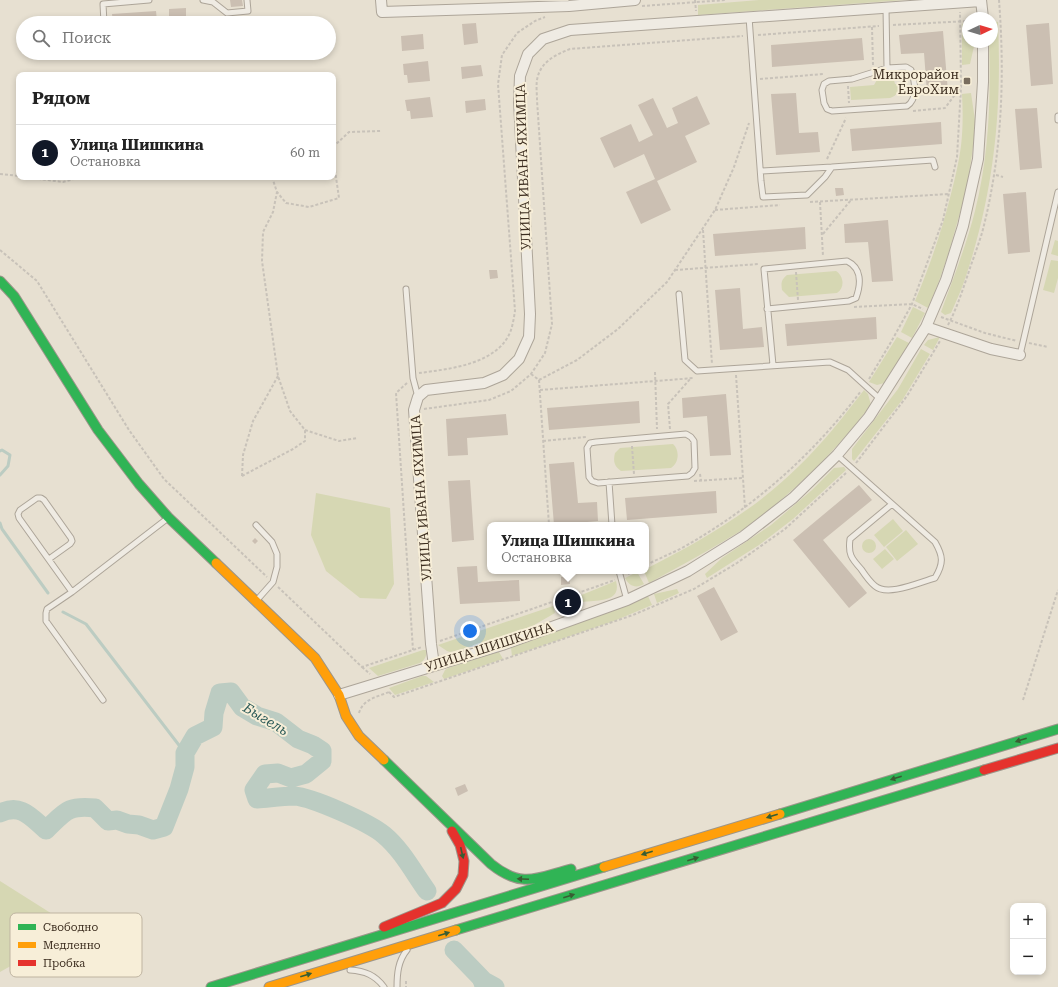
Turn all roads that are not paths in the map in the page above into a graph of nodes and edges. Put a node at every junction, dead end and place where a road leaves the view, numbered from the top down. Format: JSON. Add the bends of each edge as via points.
{"nodes":[{"id":1,"x":149,"y":0,"type":"edge"},
{"id":2,"x":203,"y":0,"type":"edge"},
{"id":3,"x":247,"y":0,"type":"edge"},
{"id":4,"x":381,"y":0,"type":"edge"},
{"id":5,"x":981,"y":0,"type":"edge"},
{"id":6,"x":988,"y":0,"type":"edge"},
{"id":7,"x":639,"y":3,"type":"edge"},
{"id":8,"x":886,"y":8,"type":"junction"},
{"id":9,"x":982,"y":12,"type":"edge"},
{"id":10,"x":104,"y":16,"type":"edge"},
{"id":11,"x":748,"y":17,"type":"junction"},
{"id":12,"x":983,"y":48,"type":"edge"},
{"id":13,"x":887,"y":68,"type":"junction"},
{"id":14,"x":1058,"y":116,"type":"edge"},
{"id":15,"x":1058,"y":120,"type":"edge"},
{"id":16,"x":832,"y":167,"type":"junction"},
{"id":17,"x":935,"y":167,"type":"dead end"},
{"id":18,"x":760,"y":171,"type":"junction"},
{"id":19,"x":1058,"y":192,"type":"edge"},
{"id":20,"x":0,"y":281,"type":"edge"},
{"id":21,"x":406,"y":289,"type":"dead end"},
{"id":22,"x":679,"y":294,"type":"dead end"},
{"id":23,"x":767,"y":309,"type":"junction"},
{"id":24,"x":926,"y":327,"type":"junction"},
{"id":25,"x":1020,"y":355,"type":"joint"},
{"id":26,"x":773,"y":366,"type":"junction"},
{"id":27,"x":418,"y":397,"type":"junction"},
{"id":28,"x":880,"y":399,"type":"junction"},
{"id":29,"x":837,"y":456,"type":"junction"},
{"id":30,"x":609,"y":482,"type":"junction"},
{"id":31,"x":892,"y":504,"type":"junction"},
{"id":32,"x":168,"y":517,"type":"junction"},
{"id":33,"x":612,"y":522,"type":"edge"},
{"id":34,"x":256,"y":525,"type":"dead end"},
{"id":35,"x":49,"y":559,"type":"junction"},
{"id":36,"x":619,"y":574,"type":"edge"},
{"id":37,"x":72,"y":592,"type":"junction"},
{"id":38,"x":627,"y":600,"type":"junction"},
{"id":39,"x":256,"y":601,"type":"junction"},
{"id":40,"x":434,"y":665,"type":"junction"},
{"id":41,"x":339,"y":695,"type":"junction"},
{"id":42,"x":103,"y":700,"type":"dead end"},
{"id":43,"x":1058,"y":729,"type":"edge"},
{"id":44,"x":1058,"y":748,"type":"edge"},
{"id":45,"x":445,"y":819,"type":"junction"},
{"id":46,"x":616,"y":863,"type":"junction"},
{"id":47,"x":417,"y":942,"type":"junction"},
{"id":48,"x":321,"y":953,"type":"junction"},
{"id":49,"x":327,"y":969,"type":"junction"},
{"id":50,"x":211,"y":987,"type":"edge"},
{"id":51,"x":269,"y":987,"type":"edge"},
{"id":52,"x":384,"y":987,"type":"edge"},
{"id":53,"x":397,"y":987,"type":"edge"}],
"edges":[{"from":1,"to":10,"type":"lane","via":[[103,4]]},
{"from":2,"to":3,"type":"lane","via":[[213,2],[227,12],[248,11]]},
{"from":4,"to":7,"type":"street","via":[[382,12]]},
{"from":5,"to":6,"type":"lane"},
{"from":5,"to":8,"type":"street","name":"УЛИЦА ИВАНА ЯХИМЦА"},
{"from":5,"to":9,"type":"street"},
{"from":8,"to":11,"type":"street","name":"УЛИЦА ИВАНА ЯХИМЦА"},
{"from":8,"to":13,"type":"lane"},
{"from":11,"to":18,"type":"lane"},
{"from":11,"to":27,"type":"street","name":"УЛИЦА ИВАНА ЯХИМЦА","via":[[570,30],[543,39],[528,54],[520,76],[519,102],[529,337],[519,359],[503,375],[484,383],[426,390]]},
{"from":12,"to":24,"type":"street","name":"УЛИЦА ШИШКИНА","via":[[978,159],[963,226],[946,280]]},
{"from":13,"to":13,"type":"lane","via":[[906,67],[911,70],[914,98],[912,103],[907,106],[832,111],[827,109],[822,90],[824,84],[829,81],[848,80]]},
{"from":14,"to":15,"type":"lane"},
{"from":16,"to":17,"type":"lane","via":[[933,160]]},
{"from":16,"to":18,"type":"lane"},
{"from":16,"to":18,"type":"lane","via":[[807,195],[763,196]]},
{"from":19,"to":25,"type":"lane"},
{"from":20,"to":32,"type":"main road","via":[[14,296],[98,430]]},
{"from":21,"to":27,"type":"lane","via":[[413,378]]},
{"from":22,"to":26,"type":"lane","via":[[685,360],[697,371]]},
{"from":23,"to":23,"type":"lane","via":[[764,269],[847,261],[854,264],[858,272],[859,289],[856,298],[849,301]]},
{"from":23,"to":26,"type":"lane"},
{"from":24,"to":25,"type":"street","via":[[990,349]]},
{"from":24,"to":28,"type":"street","name":"УЛИЦА ШИШКИНА"},
{"from":26,"to":28,"type":"lane","via":[[830,362],[848,370]]},
{"from":27,"to":40,"type":"street","name":"УЛИЦА ИВАНА ЯХИМЦА","via":[[414,410]]},
{"from":28,"to":29,"type":"street","name":"УЛИЦА ШИШКИНА","via":[[869,417]]},
{"from":29,"to":31,"type":"lane"},
{"from":29,"to":38,"type":"street","name":"УЛИЦА ШИШКИНА","via":[[793,498],[744,536],[688,571]]},
{"from":30,"to":30,"type":"lane","via":[[688,476],[695,468],[694,441],[686,434],[590,443],[586,448],[589,477],[592,482]]},
{"from":30,"to":33,"type":"lane"},
{"from":31,"to":31,"type":"lane","via":[[935,542],[941,553],[941,568],[935,578],[884,590],[875,586],[852,559],[848,549],[850,539]]},
{"from":32,"to":37,"type":"lane"},
{"from":32,"to":39,"type":"main road"},
{"from":34,"to":39,"type":"lane","via":[[272,542],[277,554],[273,582]]},
{"from":35,"to":35,"type":"lane","via":[[18,514],[37,498],[44,500],[72,541]]},
{"from":35,"to":37,"type":"lane"},
{"from":36,"to":38,"type":"lane"},
{"from":37,"to":42,"type":"lane","via":[[48,609],[46,621]]},
{"from":38,"to":40,"type":"street","name":"УЛИЦА ШИШКИНА","via":[[502,645]]},
{"from":39,"to":41,"type":"main road","via":[[315,658]]},
{"from":40,"to":41,"type":"street","name":"УЛИЦА ШИШКИНА"},
{"from":41,"to":45,"type":"main road","via":[[346,716],[359,736]]},
{"from":43,"to":46,"type":"main road","one_way":true},
{"from":47,"to":44,"type":"main road","one_way":true},
{"from":46,"to":45,"type":"main road","one_way":true,"via":[[576,867],[529,880],[516,879],[491,864]]},
{"from":45,"to":48,"type":"main road","one_way":true,"via":[[460,845],[464,861],[463,876],[456,889],[442,903]]},
{"from":46,"to":48,"type":"main road"},
{"from":47,"to":49,"type":"main road"},
{"from":47,"to":53,"type":"lane","via":[[400,962]]},
{"from":48,"to":50,"type":"main road"},
{"from":51,"to":49,"type":"main road","one_way":true},
{"from":49,"to":52,"type":"lane","via":[[361,970],[373,975]]}]}
